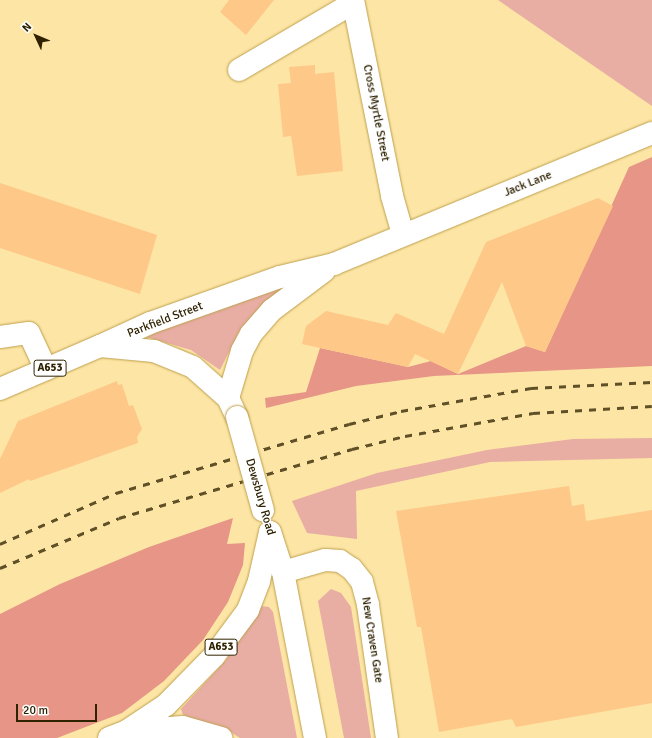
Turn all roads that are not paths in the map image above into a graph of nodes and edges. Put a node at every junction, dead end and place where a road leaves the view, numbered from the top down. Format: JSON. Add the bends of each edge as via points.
{"nodes":[{"id":1,"x":350,"y":1,"type":"edge"},
{"id":2,"x":239,"y":70,"type":"dead end"},
{"id":3,"x":652,"y":133,"type":"edge"},
{"id":4,"x":403,"y":234,"type":"junction"},
{"id":5,"x":334,"y":264,"type":"junction"},
{"id":6,"x":0,"y":336,"type":"edge"},
{"id":7,"x":100,"y":346,"type":"junction"},
{"id":8,"x":46,"y":369,"type":"junction"},
{"id":9,"x":0,"y":389,"type":"edge"},
{"id":10,"x":232,"y":407,"type":"junction"},
{"id":11,"x":270,"y":532,"type":"junction"},
{"id":12,"x":283,"y":572,"type":"junction"},
{"id":13,"x":118,"y":734,"type":"edge"},
{"id":14,"x":221,"y":738,"type":"edge"},
{"id":15,"x":315,"y":738,"type":"edge"},
{"id":16,"x":387,"y":738,"type":"edge"}],
"edges":[{"from":1,"to":2,"type":"street"},
{"from":1,"to":4,"type":"street","name":"Cross Myrtle Street","via":[[392,196]]},
{"from":3,"to":4,"type":"street","name":"Jack Lane"},
{"from":4,"to":5,"type":"street","name":"Parkfield Street"},
{"from":5,"to":7,"type":"street","name":"Parkfield Street","via":[[273,280],[150,323]]},
{"from":5,"to":10,"type":"street","name":"Parkfield Street","via":[[295,291],[261,321],[242,351]]},
{"from":6,"to":8,"type":"street","via":[[29,333]]},
{"from":7,"to":8,"type":"street","name":"Parkfield Street","number":"A653"},
{"from":7,"to":10,"type":"street","number":"A653","via":[[154,351],[193,367]]},
{"from":8,"to":9,"type":"street","name":"Parkfield Street","number":"A653"},
{"from":10,"to":11,"type":"street","name":"Dewsbury Road","bridge":true},
{"from":11,"to":12,"type":"street","name":"Dewsbury Road"},
{"from":11,"to":13,"type":"street","number":"A653","via":[[259,581],[248,610],[214,656],[166,705]]},
{"from":12,"to":15,"type":"street","name":"Dewsbury Road"},
{"from":12,"to":16,"type":"street","name":"New Craven Gate","via":[[325,560],[340,561],[352,569],[362,582],[368,605]]},
{"from":13,"to":14,"type":"street","number":"A653","via":[[183,727]]}]}
